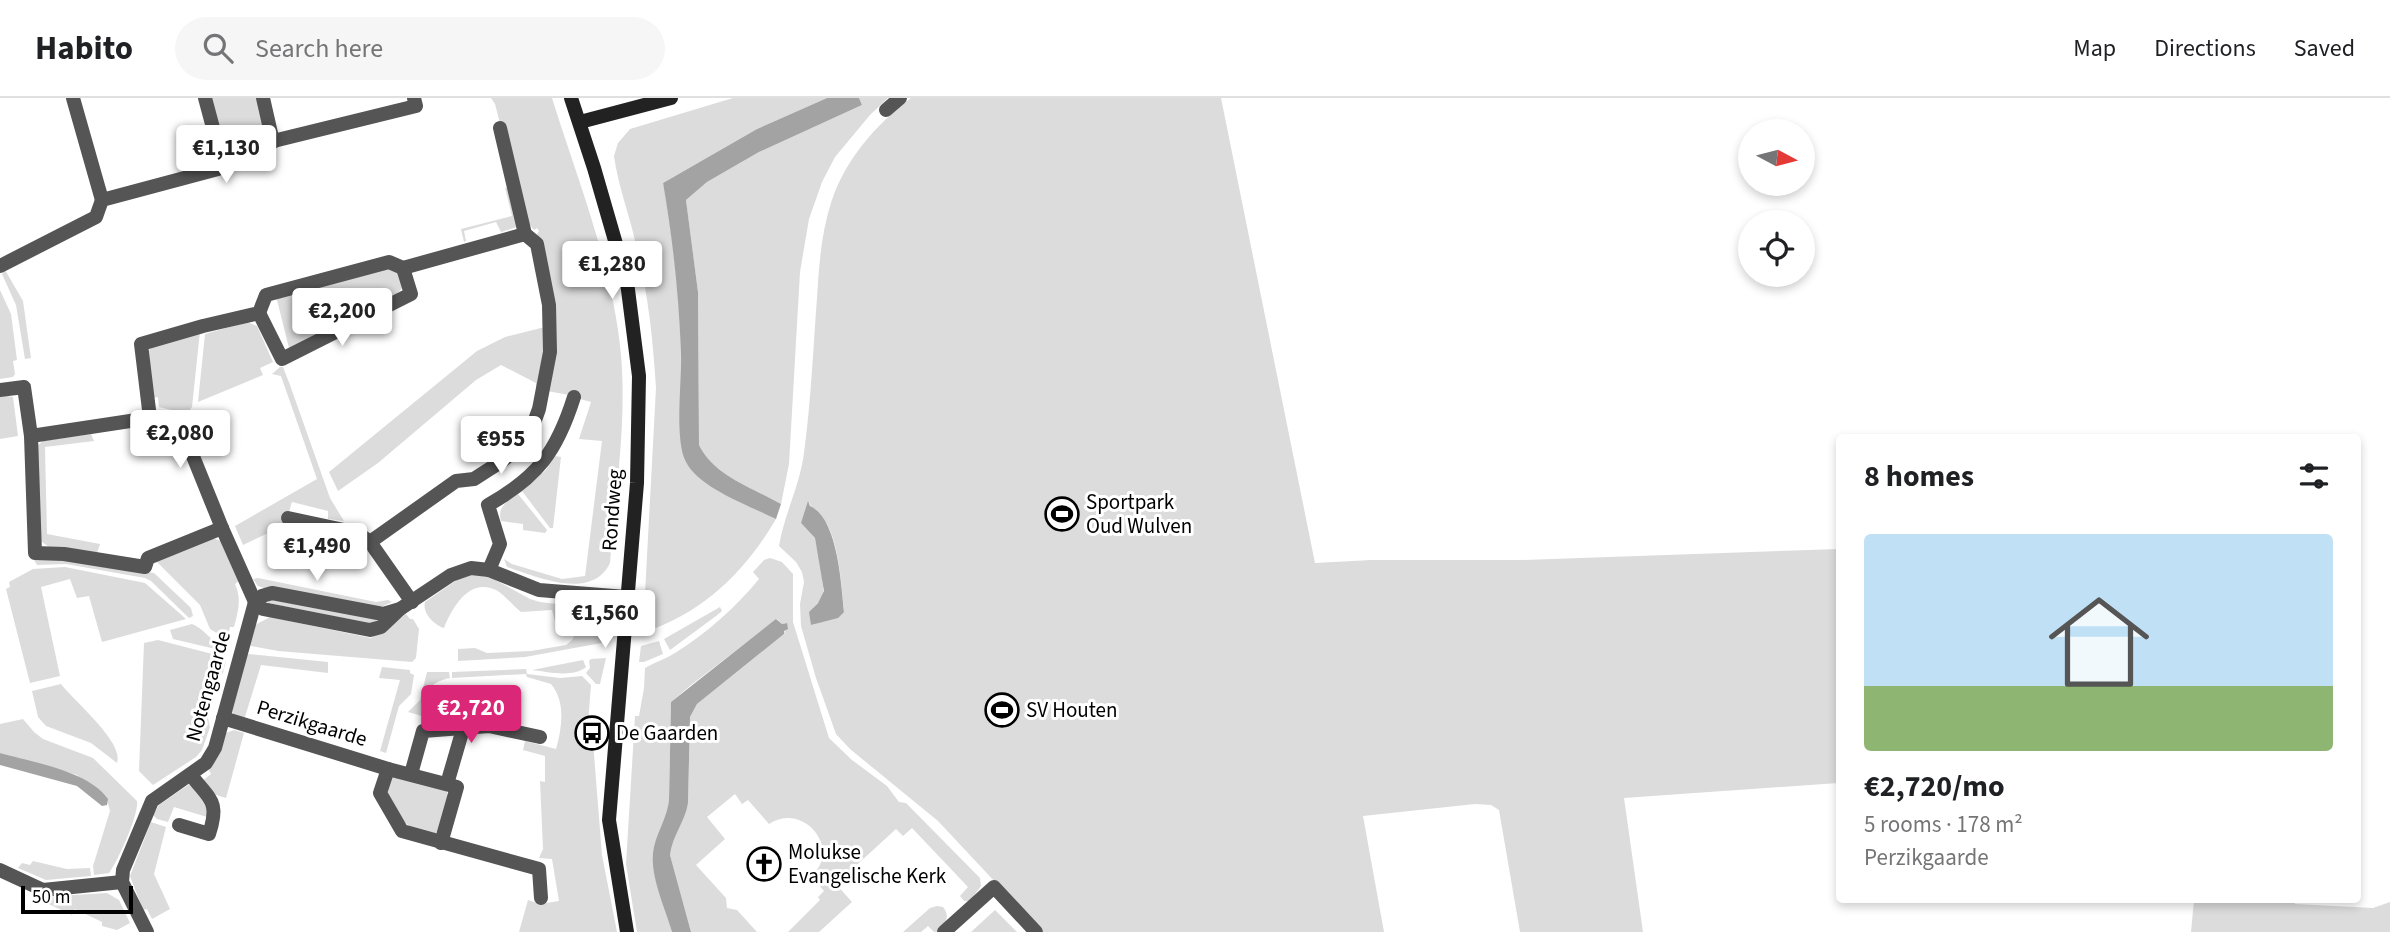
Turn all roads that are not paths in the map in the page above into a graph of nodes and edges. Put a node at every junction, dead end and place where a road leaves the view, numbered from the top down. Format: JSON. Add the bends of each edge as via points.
{"nodes":[{"id":1,"x":73,"y":98,"type":"edge"},
{"id":2,"x":205,"y":98,"type":"edge"},
{"id":3,"x":262,"y":98,"type":"edge"},
{"id":4,"x":414,"y":98,"type":"edge"},
{"id":5,"x":571,"y":98,"type":"edge"},
{"id":6,"x":671,"y":98,"type":"edge"},
{"id":7,"x":900,"y":98,"type":"edge"},
{"id":8,"x":886,"y":110,"type":"dead end"},
{"id":9,"x":580,"y":122,"type":"junction"},
{"id":10,"x":499,"y":128,"type":"dead end"},
{"id":11,"x":273,"y":142,"type":"junction"},
{"id":12,"x":220,"y":154,"type":"junction"},
{"id":13,"x":102,"y":200,"type":"junction"},
{"id":14,"x":525,"y":234,"type":"junction"},
{"id":15,"x":0,"y":266,"type":"edge"},
{"id":16,"x":403,"y":268,"type":"junction"},
{"id":17,"x":259,"y":313,"type":"junction"},
{"id":18,"x":0,"y":390,"type":"edge"},
{"id":19,"x":574,"y":397,"type":"dead end"},
{"id":20,"x":150,"y":418,"type":"junction"},
{"id":21,"x":31,"y":436,"type":"junction"},
{"id":22,"x":288,"y":519,"type":"dead end"},
{"id":23,"x":222,"y":528,"type":"junction"},
{"id":24,"x":370,"y":542,"type":"junction"},
{"id":25,"x":489,"y":570,"type":"junction"},
{"id":26,"x":626,"y":597,"type":"junction"},
{"id":27,"x":255,"y":602,"type":"junction"},
{"id":28,"x":406,"y":606,"type":"junction"},
{"id":29,"x":223,"y":718,"type":"junction"},
{"id":30,"x":463,"y":729,"type":"junction"},
{"id":31,"x":540,"y":737,"type":"dead end"},
{"id":32,"x":388,"y":769,"type":"junction"},
{"id":33,"x":411,"y":774,"type":"junction"},
{"id":34,"x":191,"y":775,"type":"junction"},
{"id":35,"x":447,"y":784,"type":"junction"},
{"id":36,"x":179,"y":825,"type":"dead end"},
{"id":37,"x":441,"y":843,"type":"junction"},
{"id":38,"x":0,"y":870,"type":"edge"},
{"id":39,"x":122,"y":882,"type":"junction"},
{"id":40,"x":541,"y":898,"type":"dead end"},
{"id":41,"x":146,"y":932,"type":"edge"},
{"id":42,"x":627,"y":932,"type":"edge"},
{"id":43,"x":944,"y":932,"type":"edge"},
{"id":44,"x":1036,"y":932,"type":"edge"}],
"edges":[{"from":1,"to":13,"type":"street"},
{"from":2,"to":12,"type":"street"},
{"from":3,"to":11,"type":"street"},
{"from":4,"to":11,"type":"street","via":[[416,106]]},
{"from":5,"to":9,"type":"main road","name":"Rondweg"},
{"from":6,"to":9,"type":"main road"},
{"from":7,"to":8,"type":"street"},
{"from":9,"to":26,"type":"main road","name":"Rondweg","via":[[627,282],[639,376],[637,483]]},
{"from":10,"to":14,"type":"street"},
{"from":11,"to":12,"type":"street"},
{"from":12,"to":13,"type":"street","via":[[218,169]]},
{"from":13,"to":15,"type":"street","via":[[96,217]]},
{"from":14,"to":16,"type":"street"},
{"from":14,"to":24,"type":"street","via":[[537,244],[550,317],[550,352],[531,431],[502,461],[474,479],[456,481]]},
{"from":16,"to":17,"type":"street","via":[[389,262],[266,295]]},
{"from":16,"to":17,"type":"street","via":[[411,294],[282,359]]},
{"from":17,"to":20,"type":"street","via":[[141,344]]},
{"from":18,"to":21,"type":"street","via":[[24,387]]},
{"from":19,"to":25,"type":"street","via":[[557,443],[535,472],[488,505],[500,544]]},
{"from":20,"to":21,"type":"street"},
{"from":20,"to":23,"type":"street","via":[[164,419],[184,434]]},
{"from":21,"to":23,"type":"street","via":[[35,553],[145,567],[148,558]]},
{"from":22,"to":24,"type":"street","via":[[358,533]]},
{"from":23,"to":27,"type":"street"},
{"from":24,"to":28,"type":"street"},
{"from":25,"to":26,"type":"street","via":[[539,590]]},
{"from":25,"to":28,"type":"street","via":[[460,570]]},
{"from":26,"to":42,"type":"main road","name":"Rondweg","via":[[609,820]]},
{"from":27,"to":28,"type":"street","via":[[272,593],[383,614]]},
{"from":27,"to":29,"type":"street","name":"Notengaarde"},
{"from":29,"to":32,"type":"street","name":"Perzikgaarde"},
{"from":29,"to":34,"type":"street","name":"Notengaarde","via":[[215,748]]},
{"from":30,"to":31,"type":"street","via":[[489,726]]},
{"from":30,"to":33,"type":"street","via":[[423,731]]},
{"from":30,"to":35,"type":"street"},
{"from":32,"to":33,"type":"street","name":"Perzikgaarde"},
{"from":32,"to":37,"type":"street","name":"Perzikgaarde","via":[[380,793],[402,831]]},
{"from":33,"to":35,"type":"street","name":"Perzikgaarde"},
{"from":34,"to":36,"type":"street","via":[[216,813],[209,834]]},
{"from":34,"to":39,"type":"street","name":"Notengaarde","via":[[152,802]]},
{"from":35,"to":37,"type":"street","via":[[457,788]]},
{"from":37,"to":40,"type":"street","name":"Perzikgaarde","via":[[539,869]]},
{"from":38,"to":39,"type":"street","via":[[43,890]]},
{"from":39,"to":41,"type":"street"},
{"from":43,"to":44,"type":"street","via":[[994,887]]}]}
